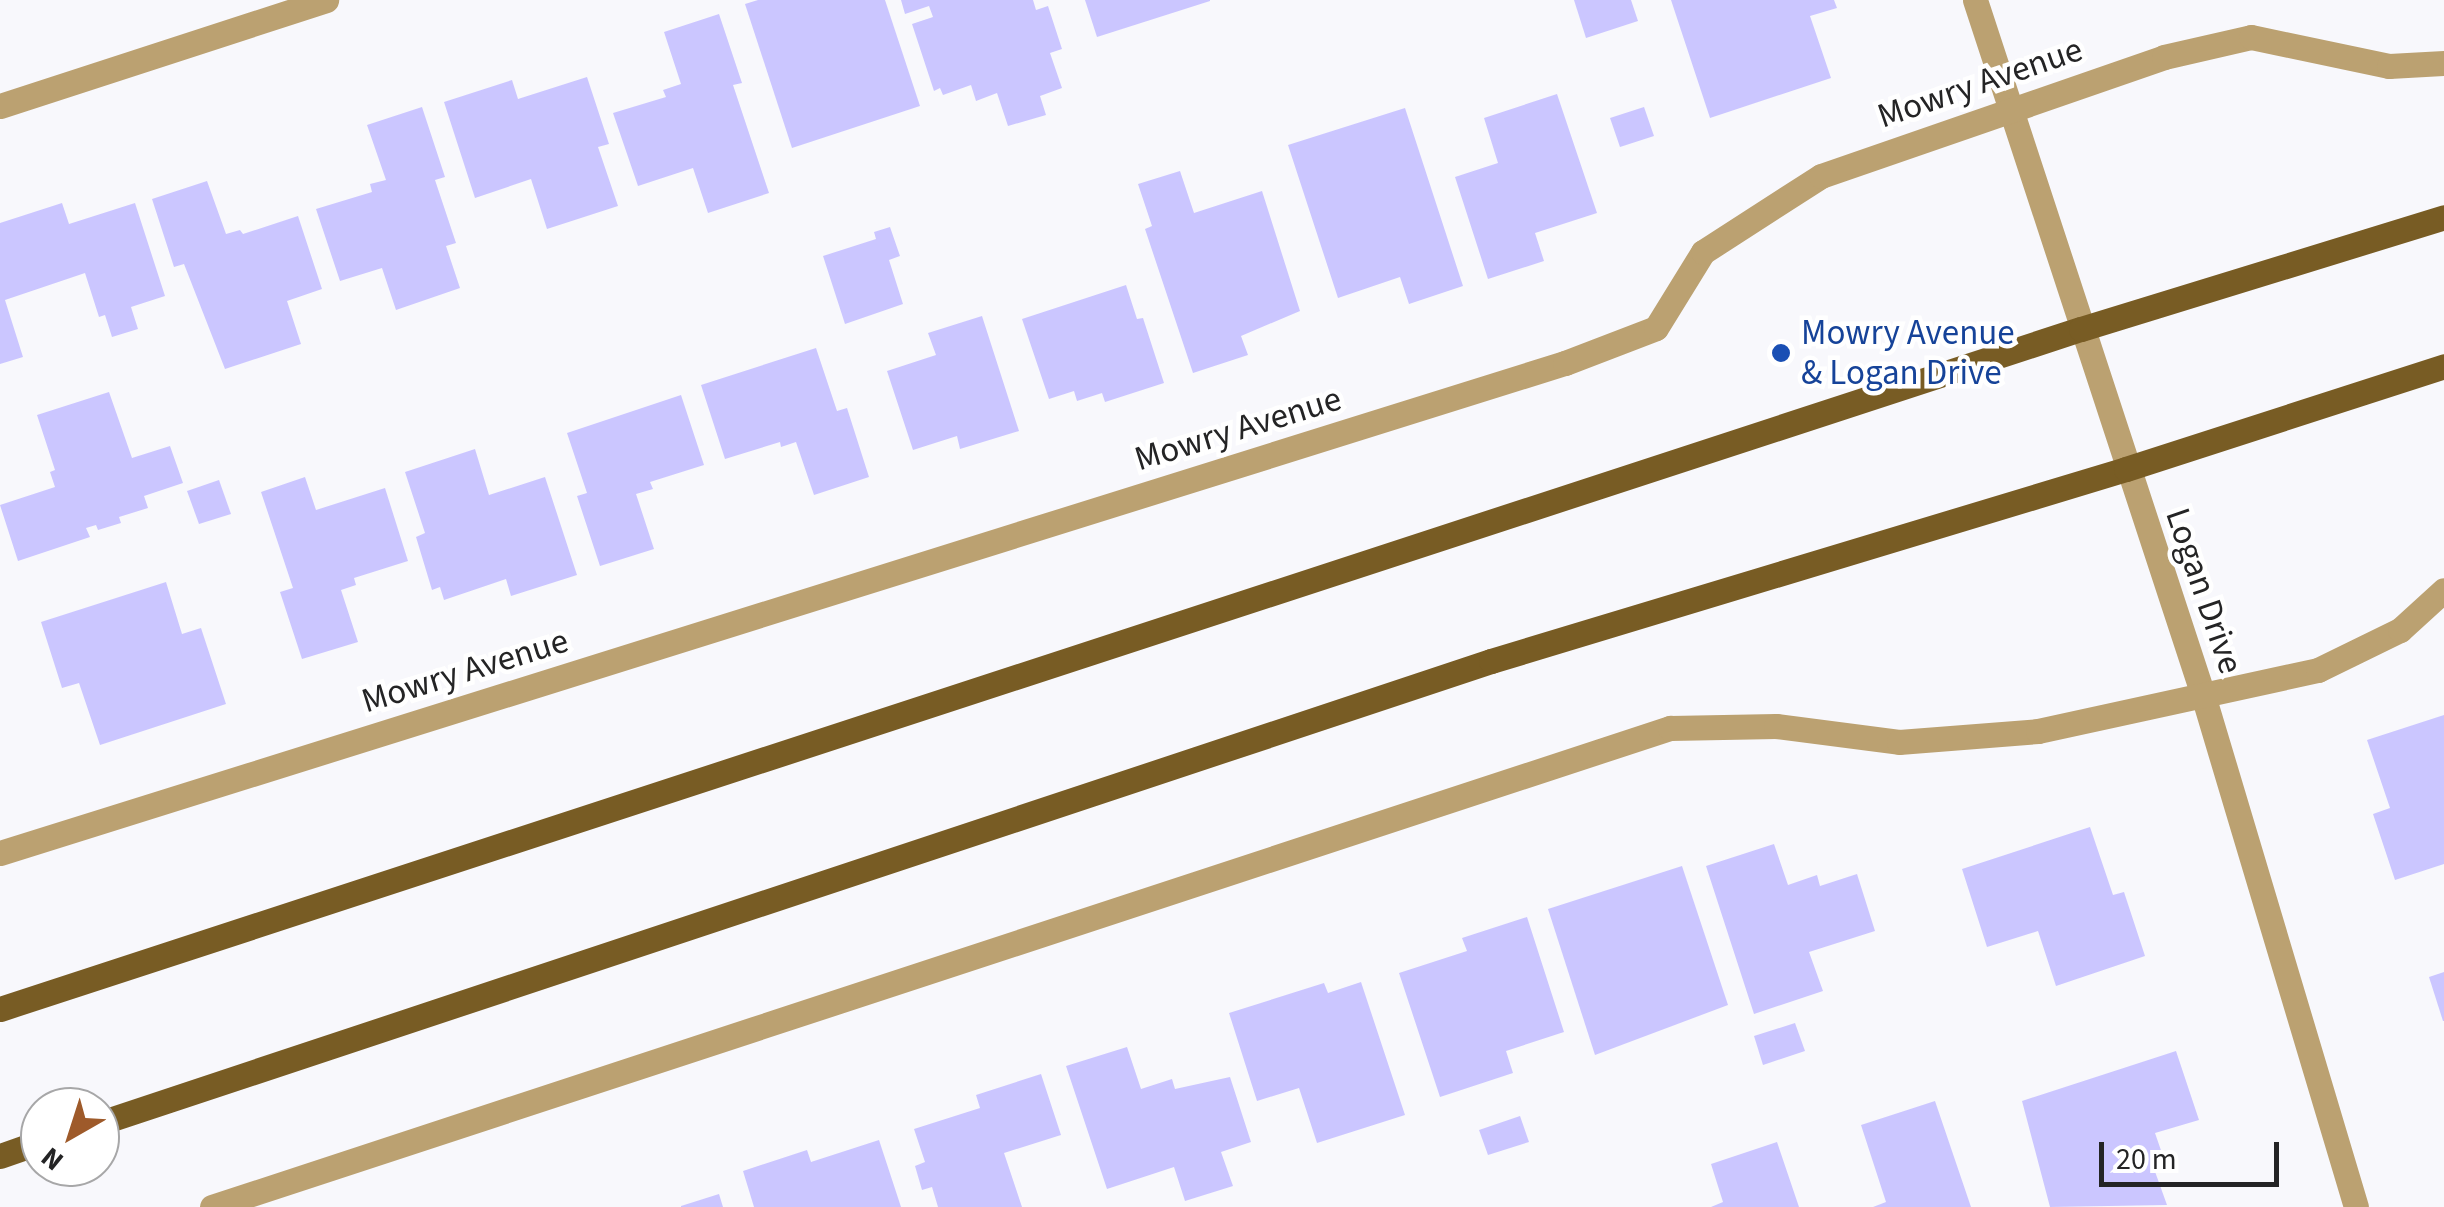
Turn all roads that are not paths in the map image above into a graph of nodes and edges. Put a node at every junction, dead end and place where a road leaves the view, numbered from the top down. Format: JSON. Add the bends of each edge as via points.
{"nodes":[{"id":1,"x":326,"y":0,"type":"edge"},
{"id":2,"x":1975,"y":0,"type":"edge"},
{"id":3,"x":2444,"y":63,"type":"edge"},
{"id":4,"x":0,"y":106,"type":"edge"},
{"id":5,"x":2011,"y":109,"type":"junction"},
{"id":6,"x":2444,"y":218,"type":"edge"},
{"id":7,"x":2081,"y":330,"type":"junction"},
{"id":8,"x":2444,"y":366,"type":"edge"},
{"id":9,"x":2126,"y":469,"type":"junction"},
{"id":10,"x":2444,"y":590,"type":"edge"},
{"id":11,"x":2203,"y":695,"type":"junction"},
{"id":12,"x":0,"y":853,"type":"edge"},
{"id":13,"x":0,"y":1009,"type":"edge"},
{"id":14,"x":120,"y":1116,"type":"edge"},
{"id":15,"x":212,"y":1207,"type":"edge"},
{"id":16,"x":2356,"y":1207,"type":"edge"}],
"edges":[{"from":1,"to":4,"type":"street"},
{"from":2,"to":5,"type":"street","name":"Logan Drive"},
{"from":3,"to":5,"type":"street","name":"Mowry Avenue","via":[[2389,66],[2251,38],[2164,57]]},
{"from":5,"to":7,"type":"street","name":"Logan Drive"},
{"from":5,"to":12,"type":"street","name":"Mowry Avenue","via":[[1821,176],[1703,252],[1656,328],[1565,364]]},
{"from":6,"to":7,"type":"main road"},
{"from":7,"to":9,"type":"street","name":"Logan Drive"},
{"from":7,"to":13,"type":"main road"},
{"from":8,"to":9,"type":"main road"},
{"from":9,"to":11,"type":"street","name":"Logan Drive"},
{"from":9,"to":14,"type":"main road","via":[[1491,662]]},
{"from":10,"to":11,"type":"street","via":[[2400,630],[2318,670]]},
{"from":11,"to":15,"type":"street","via":[[2038,731],[1898,742],[1776,726],[1670,728]]},
{"from":11,"to":16,"type":"street","name":"Logan Drive"}]}
